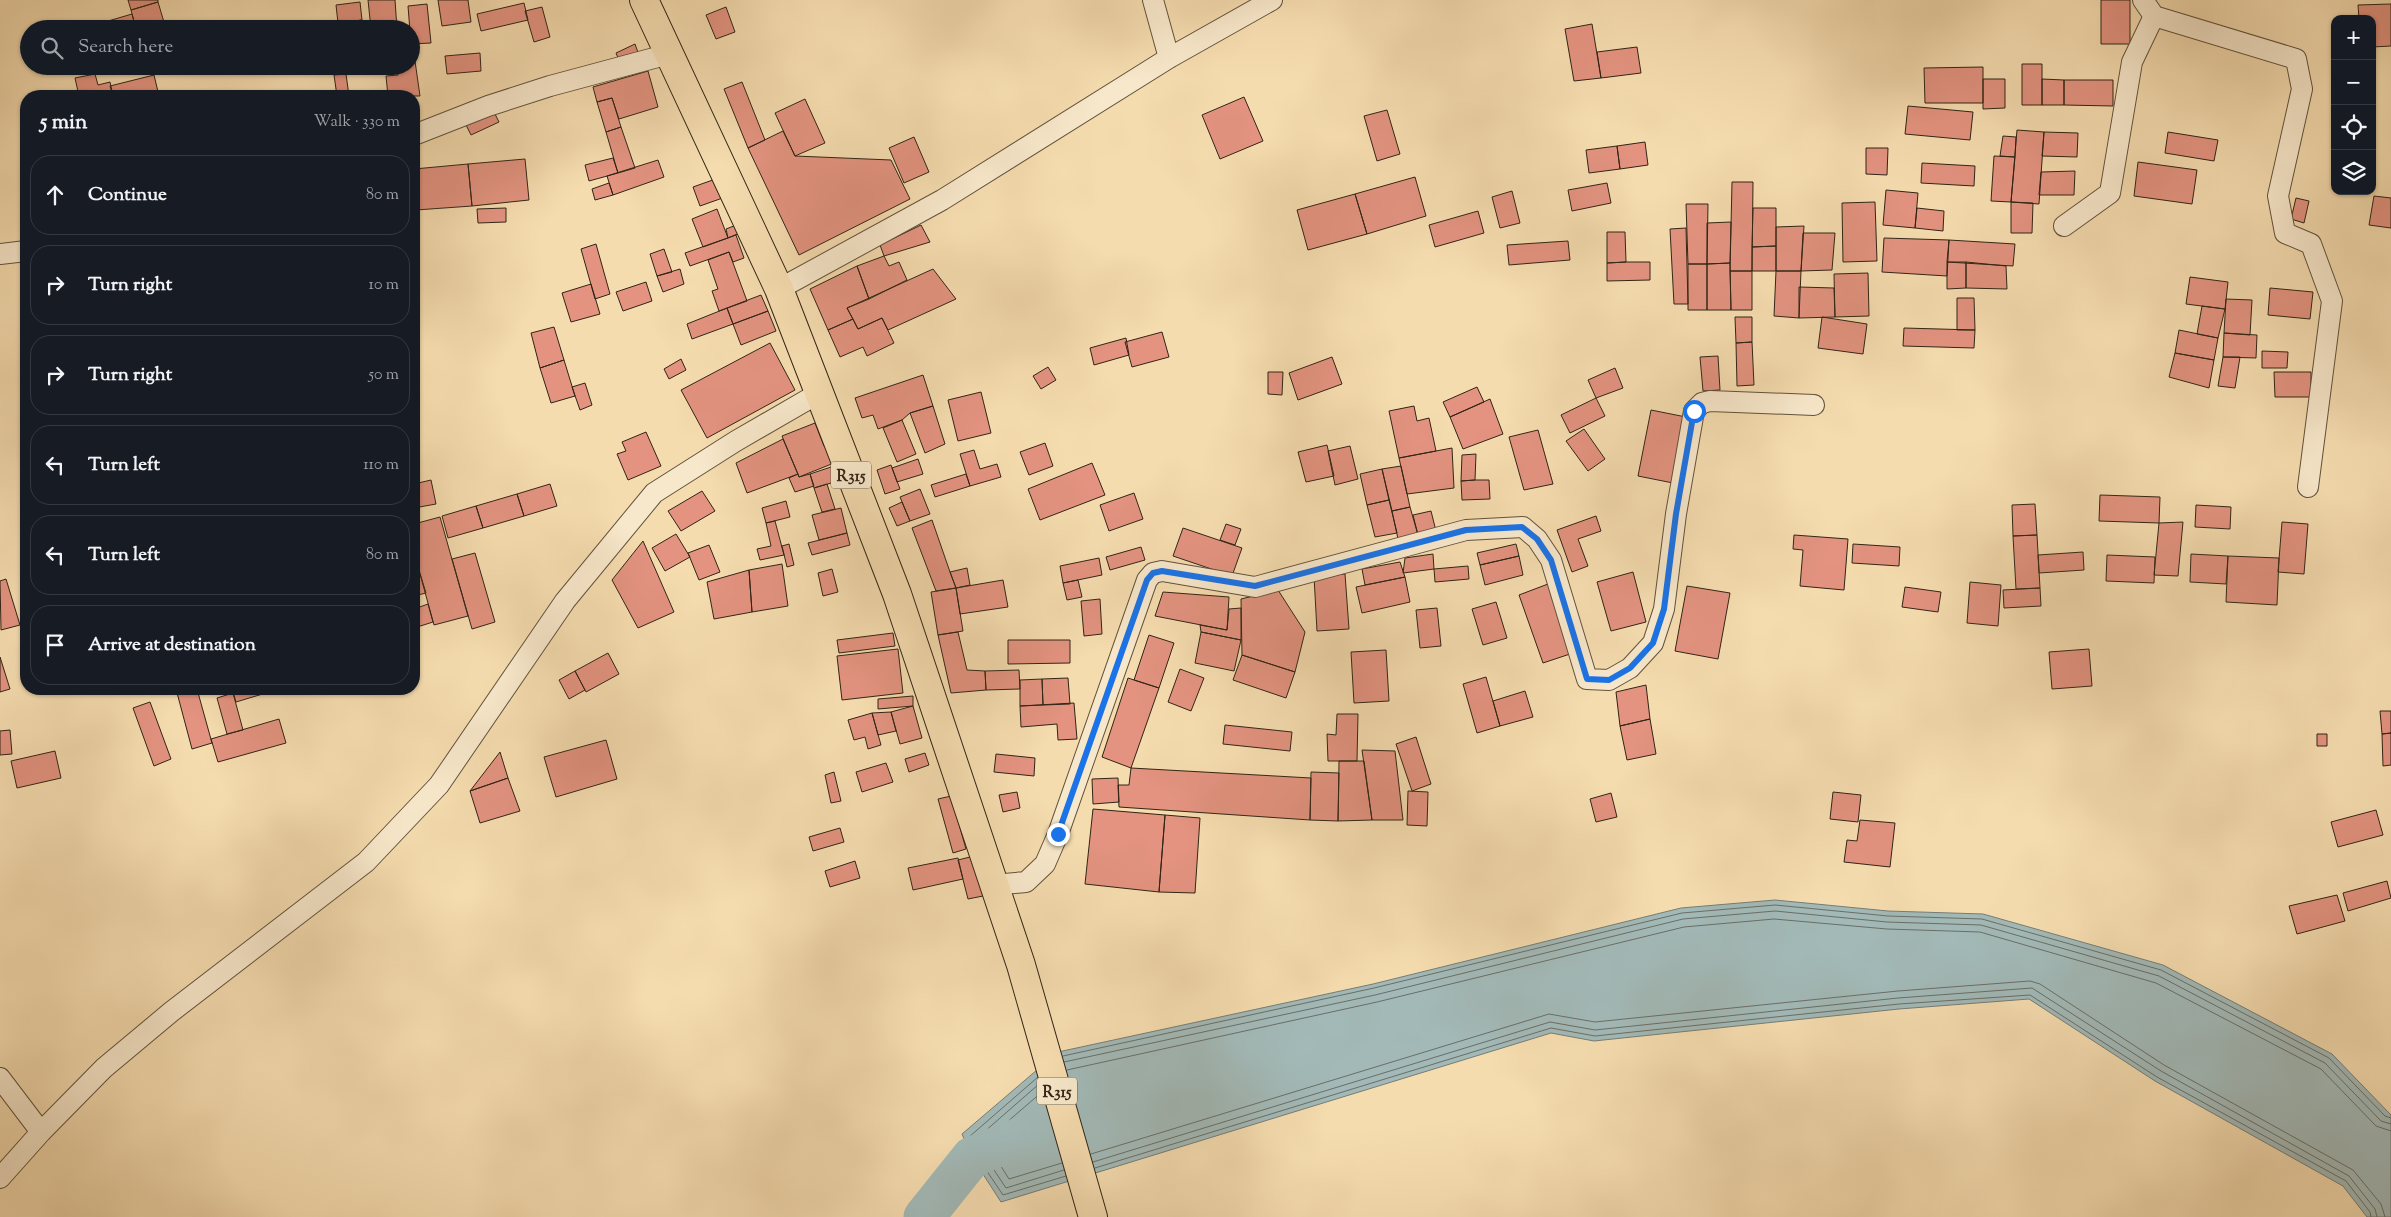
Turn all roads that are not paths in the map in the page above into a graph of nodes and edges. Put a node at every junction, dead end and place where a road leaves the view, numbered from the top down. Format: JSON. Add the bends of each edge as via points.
{"nodes":[{"id":1,"x":644,"y":0,"type":"edge"},
{"id":2,"x":1153,"y":0,"type":"edge"},
{"id":3,"x":1272,"y":0,"type":"edge"},
{"id":4,"x":2148,"y":8,"type":"edge"},
{"id":5,"x":669,"y":54,"type":"junction"},
{"id":6,"x":1169,"y":58,"type":"junction"},
{"id":7,"x":420,"y":133,"type":"edge"},
{"id":8,"x":2064,"y":226,"type":"dead end"},
{"id":9,"x":20,"y":252,"type":"edge"},
{"id":10,"x":0,"y":254,"type":"edge"},
{"id":11,"x":779,"y":289,"type":"junction"},
{"id":12,"x":819,"y":393,"type":"junction"},
{"id":13,"x":1814,"y":405,"type":"dead end"},
{"id":14,"x":2308,"y":487,"type":"dead end"},
{"id":15,"x":993,"y":885,"type":"junction"},
{"id":16,"x":0,"y":1078,"type":"edge"},
{"id":17,"x":41,"y":1132,"type":"junction"},
{"id":18,"x":0,"y":1178,"type":"edge"},
{"id":19,"x":1093,"y":1217,"type":"edge"}],
"edges":[{"from":1,"to":5,"type":"main road","number":"R315"},
{"from":2,"to":6,"type":"street"},
{"from":3,"to":6,"type":"street"},
{"from":4,"to":8,"type":"street","via":[[2132,62],[2110,193]]},
{"from":4,"to":14,"type":"street","via":[[2296,59],[2302,89],[2278,196],[2285,233],[2311,244],[2332,301]]},
{"from":5,"to":7,"type":"street","via":[[550,86]]},
{"from":5,"to":11,"type":"main road","number":"R315"},
{"from":6,"to":11,"type":"street","via":[[942,200]]},
{"from":9,"to":10,"type":"street"},
{"from":11,"to":12,"type":"main road","number":"R315"},
{"from":12,"to":15,"type":"main road","number":"R315","via":[[897,594]]},
{"from":12,"to":17,"type":"street","via":[[654,493],[565,601],[439,785],[372,855],[104,1068]]},
{"from":13,"to":15,"type":"street","via":[[1710,402],[1702,403],[1694,411],[1661,617],[1653,643],[1630,668],[1609,680],[1587,679],[1551,560],[1537,539],[1522,527],[1466,530],[1255,586],[1162,571],[1153,573],[1147,580],[1045,864],[1026,882]]},
{"from":15,"to":19,"type":"main road","number":"R315","via":[[1021,965]]},
{"from":16,"to":17,"type":"street"},
{"from":17,"to":18,"type":"street"}]}
